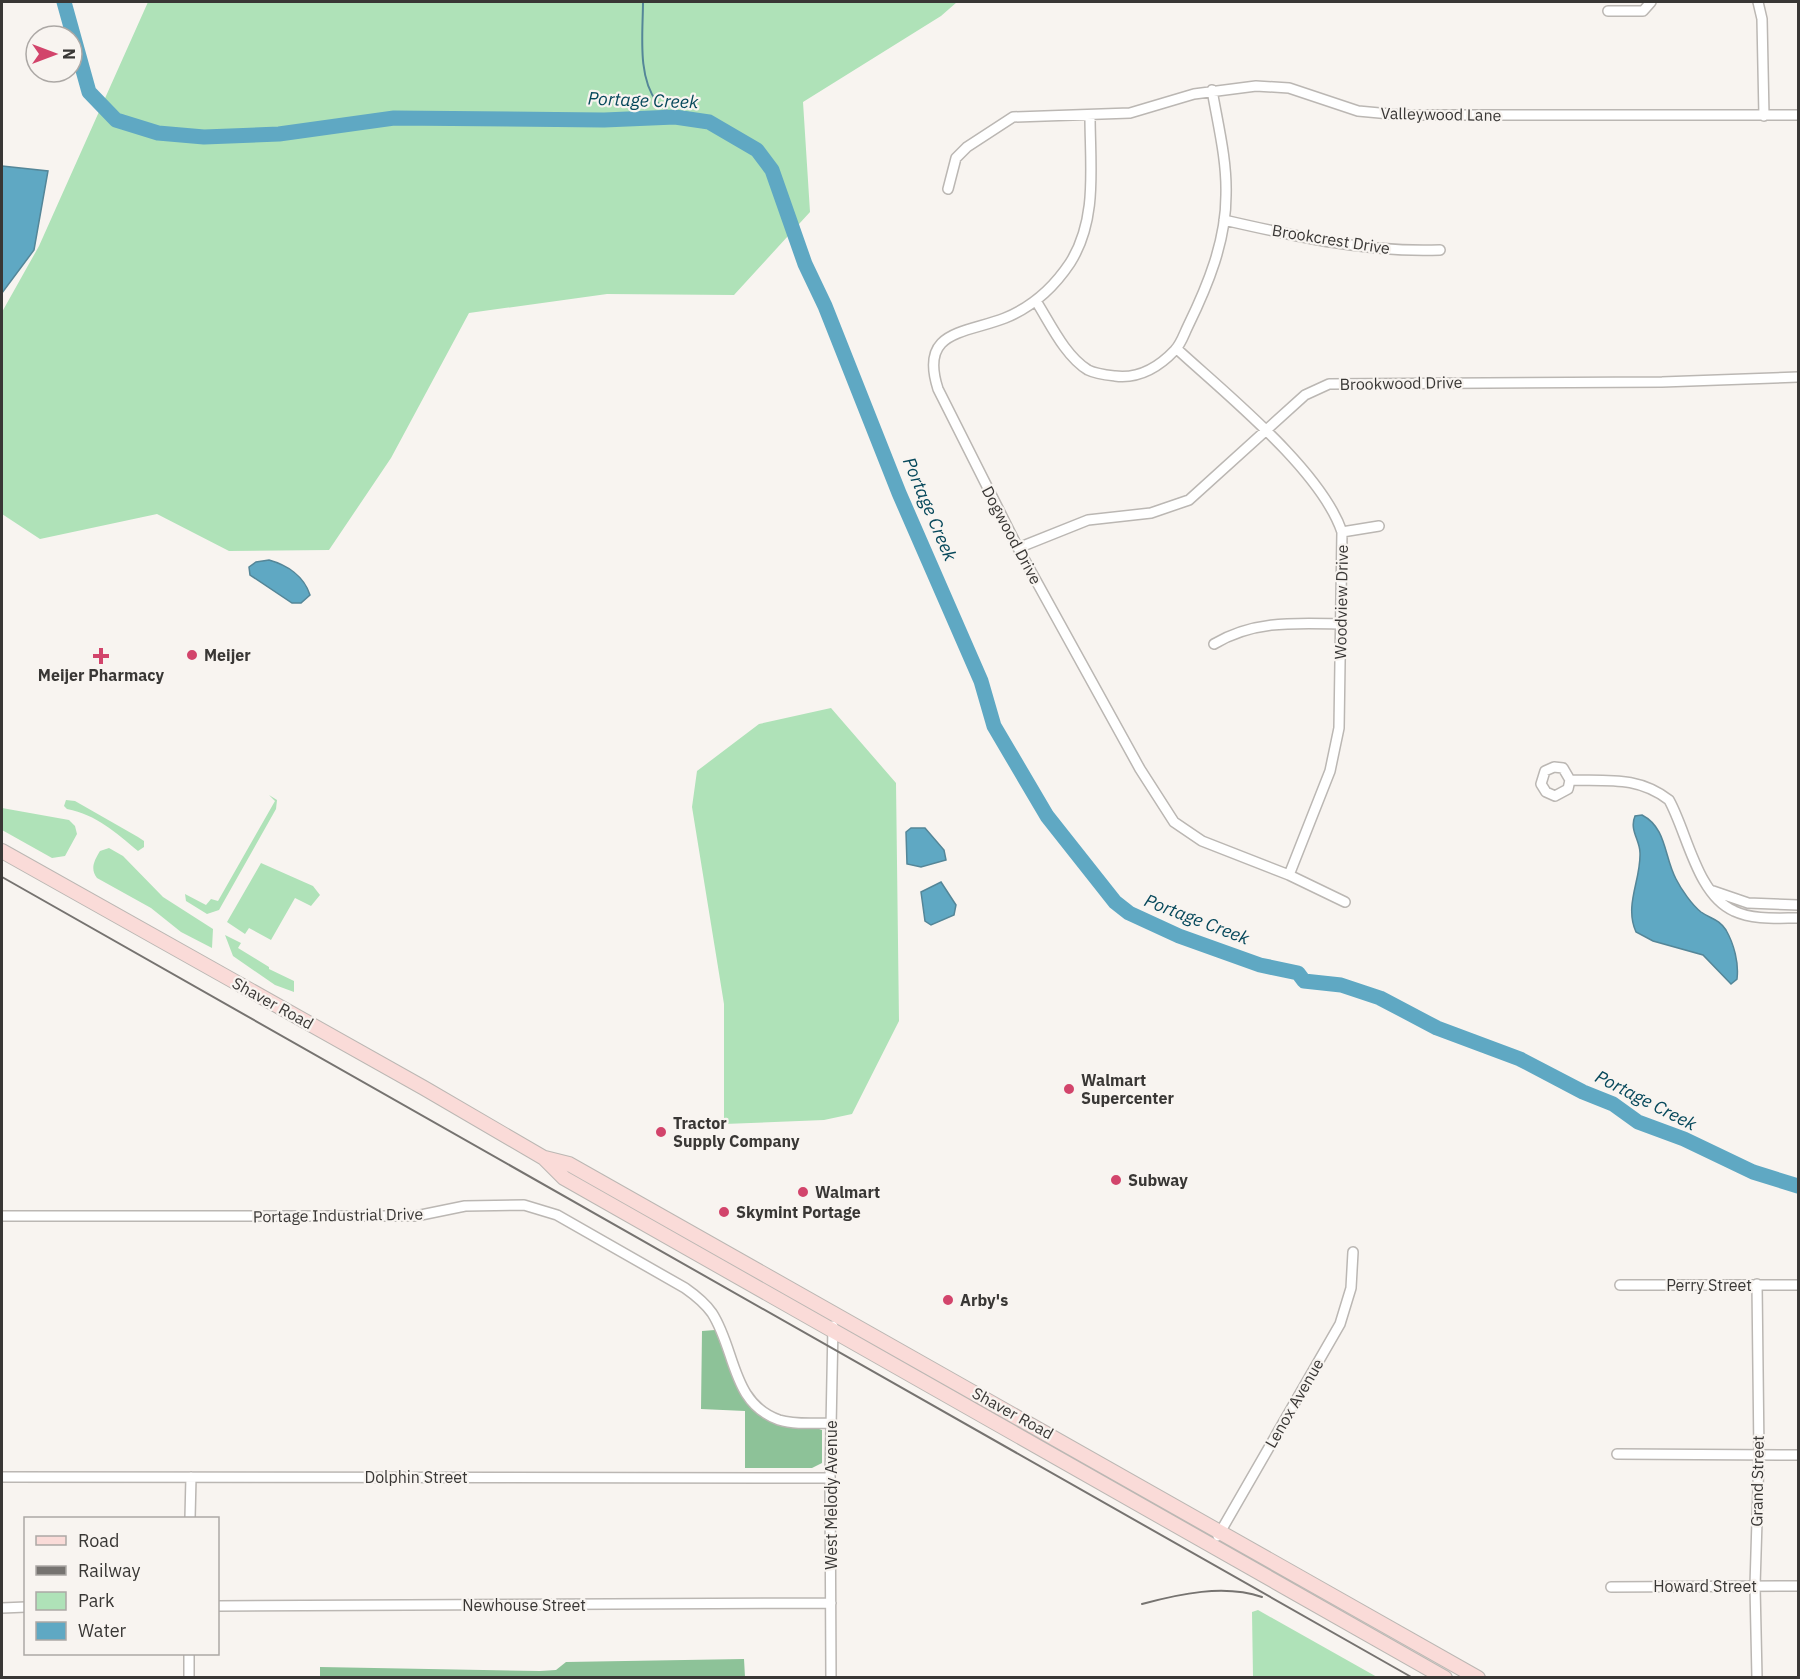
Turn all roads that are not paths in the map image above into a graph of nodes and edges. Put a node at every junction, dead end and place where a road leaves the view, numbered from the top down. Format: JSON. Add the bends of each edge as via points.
{"nodes":[{"id":1,"x":1650,"y":2,"type":"edge"},
{"id":2,"x":1758,"y":2,"type":"edge"},
{"id":3,"x":1608,"y":11,"type":"dead end"},
{"id":4,"x":1212,"y":90,"type":"junction"},
{"id":5,"x":1798,"y":115,"type":"edge"},
{"id":6,"x":1090,"y":116,"type":"junction"},
{"id":7,"x":1764,"y":116,"type":"junction"},
{"id":8,"x":948,"y":189,"type":"dead end"},
{"id":9,"x":1224,"y":220,"type":"junction"},
{"id":10,"x":1440,"y":250,"type":"dead end"},
{"id":11,"x":1036,"y":301,"type":"junction"},
{"id":12,"x":1177,"y":349,"type":"junction"},
{"id":13,"x":1798,"y":377,"type":"edge"},
{"id":14,"x":1263,"y":430,"type":"junction"},
{"id":15,"x":1379,"y":526,"type":"dead end"},
{"id":16,"x":1342,"y":532,"type":"junction"},
{"id":17,"x":1018,"y":548,"type":"junction"},
{"id":18,"x":1341,"y":624,"type":"junction"},
{"id":19,"x":1214,"y":644,"type":"dead end"},
{"id":20,"x":1570,"y":780,"type":"dead end"},
{"id":21,"x":2,"y":851,"type":"edge"},
{"id":22,"x":1289,"y":875,"type":"junction"},
{"id":23,"x":1711,"y":889,"type":"junction"},
{"id":24,"x":1345,"y":903,"type":"dead end"},
{"id":25,"x":1772,"y":905,"type":"junction"},
{"id":26,"x":1798,"y":905,"type":"edge"},
{"id":27,"x":1772,"y":918,"type":"junction"},
{"id":28,"x":1798,"y":918,"type":"edge"},
{"id":29,"x":544,"y":1158,"type":"junction"},
{"id":30,"x":2,"y":1216,"type":"edge"},
{"id":31,"x":1353,"y":1252,"type":"dead end"},
{"id":32,"x":1757,"y":1284,"type":"junction"},
{"id":33,"x":1620,"y":1285,"type":"dead end"},
{"id":34,"x":1798,"y":1285,"type":"edge"},
{"id":35,"x":834,"y":1312,"type":"junction"},
{"id":36,"x":833,"y":1330,"type":"junction"},
{"id":37,"x":830,"y":1423,"type":"junction"},
{"id":38,"x":1617,"y":1455,"type":"dead end"},
{"id":39,"x":1759,"y":1455,"type":"junction"},
{"id":40,"x":1798,"y":1455,"type":"edge"},
{"id":41,"x":2,"y":1477,"type":"edge"},
{"id":42,"x":191,"y":1477,"type":"junction"},
{"id":43,"x":830,"y":1478,"type":"junction"},
{"id":44,"x":190,"y":1517,"type":"edge"},
{"id":45,"x":1221,"y":1531,"type":"junction"},
{"id":46,"x":1212,"y":1546,"type":"junction"},
{"id":47,"x":1755,"y":1586,"type":"junction"},
{"id":48,"x":1798,"y":1586,"type":"edge"},
{"id":49,"x":1611,"y":1587,"type":"dead end"},
{"id":50,"x":831,"y":1603,"type":"junction"},
{"id":51,"x":219,"y":1606,"type":"edge"},
{"id":52,"x":24,"y":1607,"type":"edge"},
{"id":53,"x":2,"y":1608,"type":"edge"},
{"id":54,"x":189,"y":1655,"type":"edge"},
{"id":55,"x":189,"y":1677,"type":"edge"},
{"id":56,"x":831,"y":1677,"type":"edge"},
{"id":57,"x":1445,"y":1677,"type":"edge"},
{"id":58,"x":1478,"y":1677,"type":"edge"},
{"id":59,"x":1757,"y":1677,"type":"edge"}],
"edges":[{"from":1,"to":3,"type":"street","via":[[1643,11]]},
{"from":2,"to":7,"type":"street","via":[[1762,19]]},
{"from":4,"to":6,"type":"street","name":"Valleywood Lane","via":[[1130,113]]},
{"from":4,"to":7,"type":"street","name":"Valleywood Lane","via":[[1288,88],[1358,111],[1401,116]]},
{"from":4,"to":9,"type":"street","via":[[1224,163]]},
{"from":5,"to":7,"type":"street","name":"Valleywood Lane"},
{"from":6,"to":8,"type":"street","name":"Valleywood Lane","via":[[1023,116],[1005,121],[956,159]]},
{"from":6,"to":11,"type":"street","name":"Dogwood Drive","via":[[1090,204],[1084,235],[1062,274]]},
{"from":9,"to":10,"type":"street","name":"Brookcrest Drive","via":[[1355,245]]},
{"from":9,"to":12,"type":"street","via":[[1209,280]]},
{"from":11,"to":12,"type":"street","via":[[1068,351],[1089,371],[1135,376],[1150,371]]},
{"from":11,"to":17,"type":"street","name":"Dogwood Drive","via":[[1005,317],[949,335],[934,351],[932,362],[942,399]]},
{"from":12,"to":14,"type":"street","name":"Woodview Drive"},
{"from":13,"to":14,"type":"street","name":"Brookwood Drive","via":[[1662,382],[1341,382],[1305,394]]},
{"from":14,"to":16,"type":"street","name":"Woodview Drive","via":[[1321,493]]},
{"from":14,"to":17,"type":"street","name":"Brookwood Drive","via":[[1189,500],[1151,513],[1088,520]]},
{"from":15,"to":16,"type":"street"},
{"from":16,"to":18,"type":"street","name":"Woodview Drive"},
{"from":17,"to":22,"type":"street","name":"Dogwood Drive","via":[[1140,769],[1174,822],[1202,841]]},
{"from":18,"to":19,"type":"street","via":[[1264,624],[1232,633]]},
{"from":18,"to":22,"type":"street","name":"Woodview Drive","via":[[1340,709],[1335,747],[1330,771]]},
{"from":20,"to":23,"type":"street","via":[[1644,783],[1669,800],[1702,877]]},
{"from":21,"to":29,"type":"main road","name":"Shaver Road"},
{"from":22,"to":24,"type":"street","name":"Dogwood Drive"},
{"from":23,"to":25,"type":"street","via":[[1736,900]]},
{"from":23,"to":27,"type":"street","via":[[1721,903],[1734,911]]},
{"from":25,"to":26,"type":"street"},
{"from":25,"to":27,"type":"street"},
{"from":27,"to":28,"type":"street"},
{"from":29,"to":35,"type":"main road","name":"Shaver Road","via":[[569,1164]]},
{"from":29,"to":36,"type":"main road","name":"Shaver Road","via":[[564,1178]]},
{"from":30,"to":37,"type":"street","name":"Portage Industrial Drive","via":[[416,1216],[485,1204],[539,1207],[685,1287],[704,1303],[719,1328],[742,1390],[758,1408],[790,1422]]},
{"from":31,"to":45,"type":"street","name":"Lenox Avenue","via":[[1351,1288],[1340,1324]]},
{"from":32,"to":33,"type":"street","name":"Perry Street"},
{"from":32,"to":34,"type":"street","name":"Perry Street"},
{"from":32,"to":39,"type":"street","name":"Grand Street"},
{"from":35,"to":36,"type":"street","name":"West Melody Avenue"},
{"from":35,"to":45,"type":"main road","name":"Shaver Road"},
{"from":36,"to":37,"type":"street","name":"West Melody Avenue"},
{"from":36,"to":46,"type":"main road","name":"Shaver Road"},
{"from":37,"to":43,"type":"street","name":"West Melody Avenue"},
{"from":38,"to":39,"type":"street"},
{"from":39,"to":40,"type":"street"},
{"from":39,"to":47,"type":"street","name":"Grand Street"},
{"from":41,"to":42,"type":"street","name":"Dolphin Street"},
{"from":42,"to":43,"type":"street","name":"Dolphin Street"},
{"from":42,"to":44,"type":"street"},
{"from":43,"to":50,"type":"street","name":"West Melody Avenue"},
{"from":45,"to":46,"type":"street","name":"Lenox Avenue"},
{"from":45,"to":58,"type":"main road","name":"Shaver Road"},
{"from":46,"to":57,"type":"main road","name":"Shaver Road"},
{"from":47,"to":48,"type":"street","name":"Howard Street"},
{"from":47,"to":49,"type":"street","name":"Howard Street"},
{"from":47,"to":59,"type":"street","name":"Grand Street"},
{"from":50,"to":51,"type":"street","name":"Newhouse Street"},
{"from":50,"to":56,"type":"street","name":"West Melody Avenue"},
{"from":52,"to":53,"type":"street"},
{"from":54,"to":55,"type":"street"}]}
